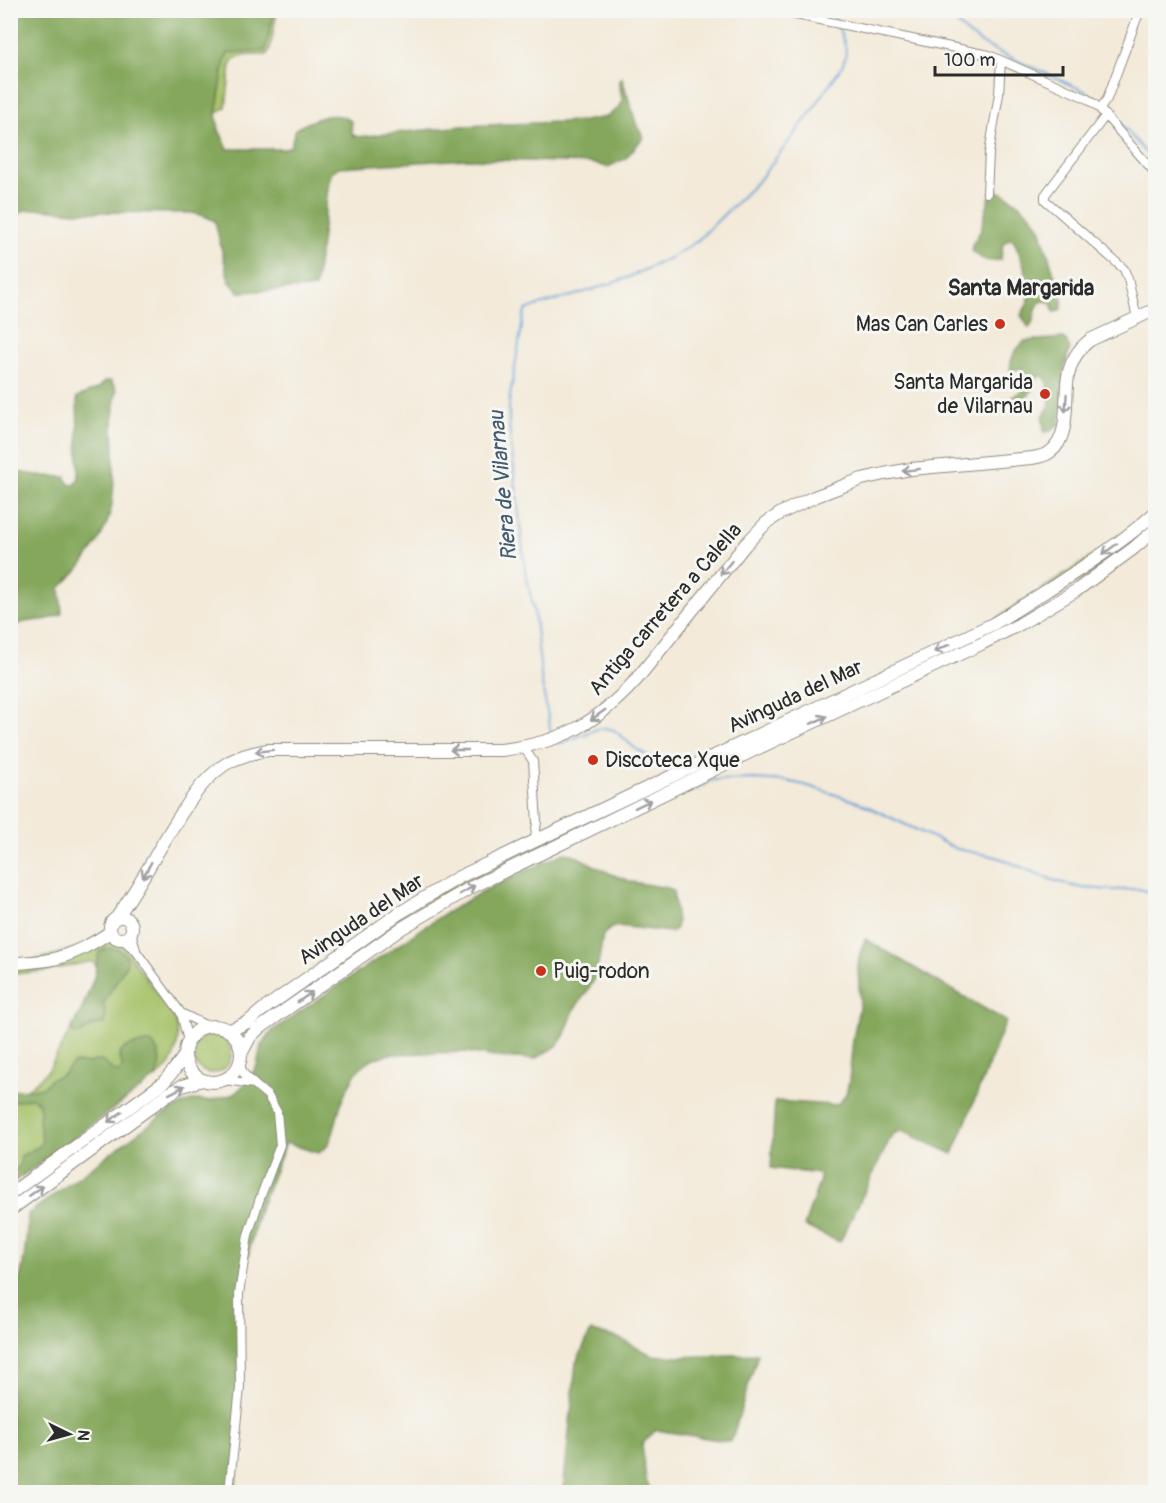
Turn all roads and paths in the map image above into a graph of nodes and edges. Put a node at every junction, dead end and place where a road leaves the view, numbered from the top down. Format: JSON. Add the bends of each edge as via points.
{"nodes":[{"id":1,"x":772,"y":10,"type":"edge"},
{"id":2,"x":1140,"y":10,"type":"edge"},
{"id":3,"x":1001,"y":61,"type":"junction"},
{"id":4,"x":1103,"y":112,"type":"junction"},
{"id":5,"x":1155,"y":174,"type":"edge"},
{"id":6,"x":987,"y":193,"type":"dead end"},
{"id":7,"x":1155,"y":309,"type":"edge"},
{"id":8,"x":1137,"y":318,"type":"junction"},
{"id":9,"x":1155,"y":512,"type":"edge"},
{"id":10,"x":1155,"y":529,"type":"edge"},
{"id":11,"x":546,"y":741,"type":"junction"},
{"id":12,"x":517,"y":748,"type":"junction"},
{"id":13,"x":533,"y":761,"type":"junction"},
{"id":14,"x":537,"y":822,"type":"junction"},
{"id":15,"x":562,"y":828,"type":"junction"},
{"id":16,"x":533,"y":842,"type":"junction"},
{"id":17,"x":117,"y":917,"type":"junction"},
{"id":18,"x":110,"y":932,"type":"junction"},
{"id":19,"x":126,"y":936,"type":"junction"},
{"id":20,"x":10,"y":964,"type":"edge"},
{"id":21,"x":181,"y":1013,"type":"junction"},
{"id":22,"x":208,"y":1027,"type":"junction"},
{"id":23,"x":228,"y":1031,"type":"junction"},
{"id":24,"x":188,"y":1041,"type":"junction"},
{"id":25,"x":185,"y":1055,"type":"junction"},
{"id":26,"x":240,"y":1059,"type":"junction"},
{"id":27,"x":202,"y":1080,"type":"junction"},
{"id":28,"x":225,"y":1080,"type":"junction"},
{"id":29,"x":254,"y":1084,"type":"junction"},
{"id":30,"x":10,"y":1194,"type":"edge"},
{"id":31,"x":10,"y":1210,"type":"edge"},
{"id":32,"x":229,"y":1492,"type":"edge"}],
"edges":[{"from":1,"to":3,"type":"street","via":[[971,50]]},
{"from":2,"to":4,"type":"street"},
{"from":3,"to":4,"type":"street","via":[[1086,98]]},
{"from":3,"to":6,"type":"street"},
{"from":4,"to":5,"type":"street"},
{"from":4,"to":8,"type":"street","via":[[1045,200],[1124,269]]},
{"from":7,"to":8,"type":"main road","name":"Antiga carretera a Calella"},
{"from":8,"to":11,"type":"main road","name":"Antiga carretera a Calella","one_way":true,"via":[[1081,347],[1068,376],[1064,430],[1050,453],[884,474],[835,489],[781,513],[745,544],[615,703],[579,728]]},
{"from":9,"to":15,"type":"main road","name":"Avinguda del Mar","one_way":true,"via":[[1097,559],[993,624]]},
{"from":26,"to":10,"type":"main road","name":"Avinguda del Mar","one_way":true,"via":[[256,1030],[402,928],[470,888],[1000,634],[1077,590]]},
{"from":11,"to":12,"type":"main road","name":"Antiga carretera a Calella"},
{"from":11,"to":13,"type":"street"},
{"from":12,"to":13,"type":"street","via":[[526,751]]},
{"from":12,"to":17,"type":"main road","name":"Antiga carretera a Calella","one_way":true,"via":[[268,750],[232,761],[198,789]]},
{"from":13,"to":14,"type":"street"},
{"from":14,"to":15,"type":"street","via":[[546,830]]},
{"from":14,"to":16,"type":"street"},
{"from":15,"to":16,"type":"main road","name":"Avinguda del Mar"},
{"from":16,"to":23,"type":"main road","name":"Avinguda del Mar","via":[[459,877],[398,915],[248,1022]]},
{"from":17,"to":18,"type":"main road"},
{"from":17,"to":19,"type":"main road","via":[[130,922]]},
{"from":18,"to":19,"type":"main road","via":[[115,938]]},
{"from":18,"to":20,"type":"main road","via":[[54,959]]},
{"from":19,"to":21,"type":"street"},
{"from":21,"to":22,"type":"street"},
{"from":21,"to":24,"type":"street"},
{"from":22,"to":23,"type":"main road"},
{"from":22,"to":24,"type":"main road"},
{"from":23,"to":26,"type":"main road","via":[[239,1045]]},
{"from":24,"to":25,"type":"main road"},
{"from":25,"to":27,"type":"main road","via":[[190,1070]]},
{"from":25,"to":30,"type":"main road","one_way":true,"via":[[163,1083]]},
{"from":26,"to":28,"type":"main road"},
{"from":26,"to":29,"type":"street","via":[[244,1074]]},
{"from":27,"to":28,"type":"main road"},
{"from":31,"to":27,"type":"main road","one_way":true,"via":[[166,1095]]},
{"from":28,"to":29,"type":"street"},
{"from":29,"to":32,"type":"street","via":[[268,1096],[277,1112],[280,1145],[248,1235],[239,1294],[240,1388]]}]}
